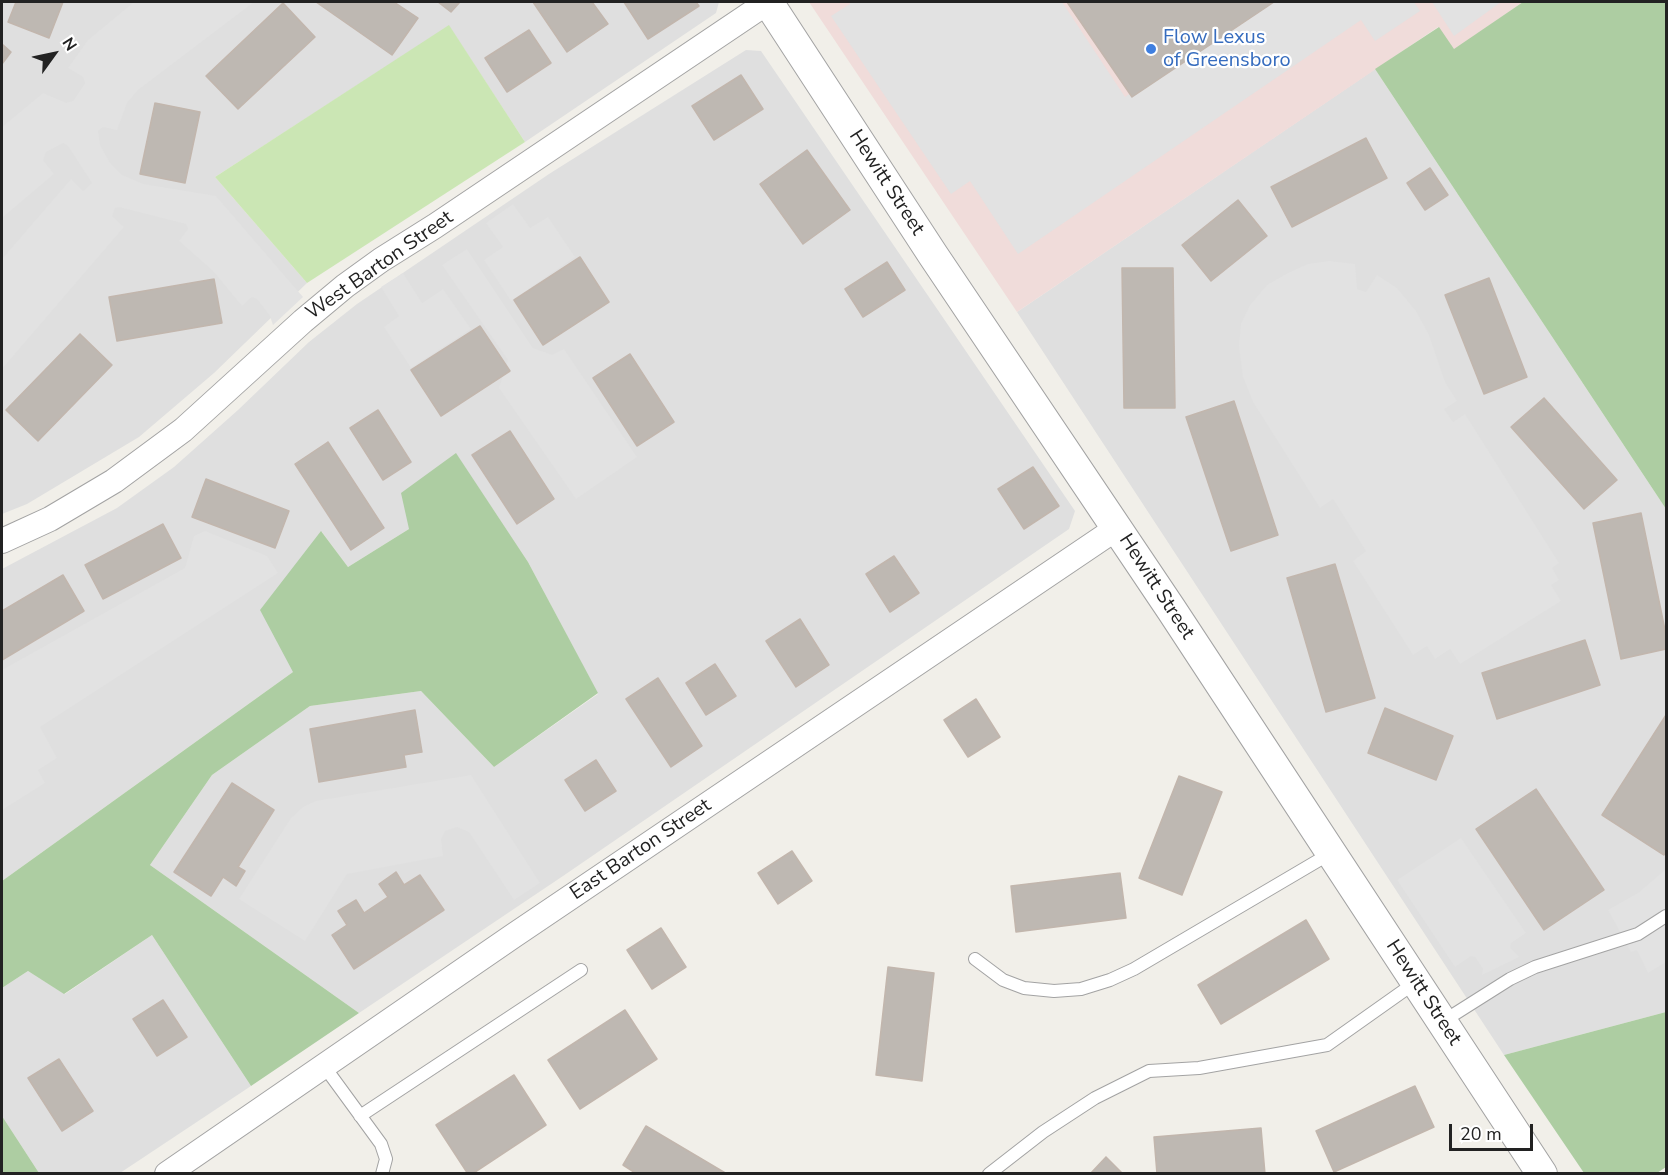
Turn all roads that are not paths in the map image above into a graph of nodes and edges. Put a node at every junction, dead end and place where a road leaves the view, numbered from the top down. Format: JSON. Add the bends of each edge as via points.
{"nodes":[{"id":1,"x":768,"y":2,"type":"edge"},
{"id":2,"x":1117,"y":528,"type":"junction"},
{"id":3,"x":2,"y":542,"type":"edge"},
{"id":4,"x":1331,"y":853,"type":"junction"},
{"id":5,"x":1666,"y":916,"type":"edge"},
{"id":6,"x":975,"y":959,"type":"dead end"},
{"id":7,"x":581,"y":970,"type":"dead end"},
{"id":8,"x":1416,"y":982,"type":"junction"},
{"id":9,"x":1442,"y":1022,"type":"junction"},
{"id":10,"x":324,"y":1066,"type":"junction"},
{"id":11,"x":360,"y":1116,"type":"junction"},
{"id":12,"x":167,"y":1173,"type":"edge"},
{"id":13,"x":382,"y":1173,"type":"edge"},
{"id":14,"x":988,"y":1173,"type":"edge"},
{"id":15,"x":1542,"y":1173,"type":"edge"}],
"edges":[{"from":1,"to":2,"type":"street","name":"Hewitt Street"},
{"from":1,"to":3,"type":"street","name":"West Barton Street","via":[[345,286],[183,430],[114,481]]},
{"from":2,"to":4,"type":"street","name":"Hewitt Street"},
{"from":2,"to":10,"type":"street","name":"East Barton Street"},
{"from":4,"to":6,"type":"lane","via":[[1134,969],[1081,989],[1024,988],[1003,980]]},
{"from":4,"to":8,"type":"street","name":"Hewitt Street"},
{"from":5,"to":9,"type":"lane","via":[[1638,934],[1535,967]]},
{"from":7,"to":11,"type":"lane"},
{"from":8,"to":9,"type":"street","name":"Hewitt Street"},
{"from":8,"to":14,"type":"lane","via":[[1327,1045],[1199,1068],[1149,1071],[1095,1098]]},
{"from":9,"to":15,"type":"street","name":"Hewitt Street"},
{"from":10,"to":11,"type":"lane"},
{"from":10,"to":12,"type":"street","name":"East Barton Street"},
{"from":11,"to":13,"type":"lane","via":[[381,1144],[386,1159]]}]}
